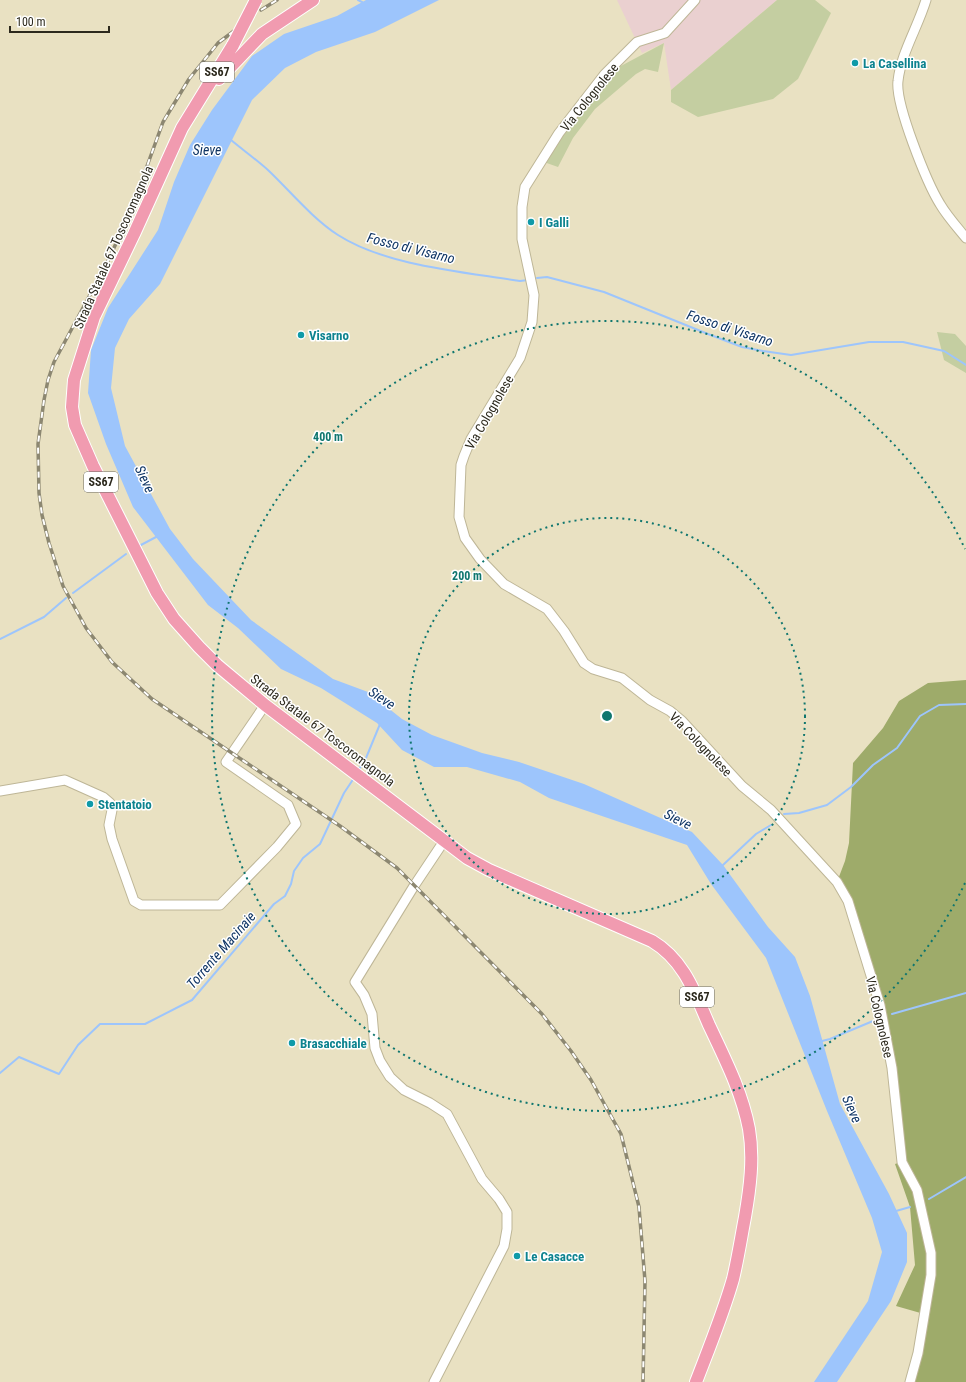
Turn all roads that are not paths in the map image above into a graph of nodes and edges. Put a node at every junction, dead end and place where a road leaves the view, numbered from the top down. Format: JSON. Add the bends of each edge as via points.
{"nodes":[{"id":1,"x":256,"y":0,"type":"edge"},
{"id":2,"x":313,"y":0,"type":"edge"},
{"id":3,"x":695,"y":0,"type":"edge"},
{"id":4,"x":926,"y":0,"type":"edge"},
{"id":5,"x":182,"y":128,"type":"junction"},
{"id":6,"x":966,"y":238,"type":"edge"},
{"id":7,"x":265,"y":705,"type":"junction"},
{"id":8,"x":0,"y":791,"type":"edge"},
{"id":9,"x":444,"y":841,"type":"junction"},
{"id":10,"x":434,"y":1382,"type":"edge"},
{"id":11,"x":696,"y":1382,"type":"edge"},
{"id":12,"x":910,"y":1382,"type":"edge"}],
"edges":[{"from":1,"to":5,"type":"main road","name":"Strada Statale 67 Toscoromagnola","number":"SS67","bridge":true,"via":[[233,45]]},
{"from":2,"to":5,"type":"main road","via":[[262,34],[218,80]]},
{"from":3,"to":12,"type":"street","name":"Via Colognolese","via":[[665,33],[637,42],[604,75],[559,133],[525,187],[522,239],[534,295],[532,322],[520,358],[471,439],[460,465],[459,517],[465,538],[480,559],[504,584],[547,609],[584,663],[593,669],[622,678],[682,721],[742,786],[776,816],[836,882],[848,901],[880,1005],[892,1068],[902,1162],[917,1190],[930,1253],[931,1275],[918,1353]]},
{"from":4,"to":6,"type":"street","via":[[904,58],[898,80],[898,97],[931,187],[948,216]]},
{"from":5,"to":7,"type":"main road","name":"Strada Statale 67 Toscoromagnola","number":"SS67","via":[[94,316],[74,380],[72,407],[82,444],[138,557],[174,619],[216,665]]},
{"from":7,"to":8,"type":"street","via":[[226,762],[288,805],[296,824],[220,905],[141,905],[134,901],[112,839],[109,825],[112,810],[110,803],[103,798],[65,780]]},
{"from":7,"to":9,"type":"main road","name":"Strada Statale 67 Toscoromagnola","number":"SS67"},
{"from":9,"to":10,"type":"street","via":[[355,982],[372,1014],[374,1048],[386,1071],[404,1090],[430,1102],[447,1114],[482,1179],[507,1212],[504,1246]]},
{"from":9,"to":11,"type":"main road","name":"Strada Statale 67 Toscoromagnola","number":"SS67","via":[[489,870],[652,941],[666,950],[687,976],[735,1079],[749,1131],[750,1188],[740,1251],[724,1307]]}]}
